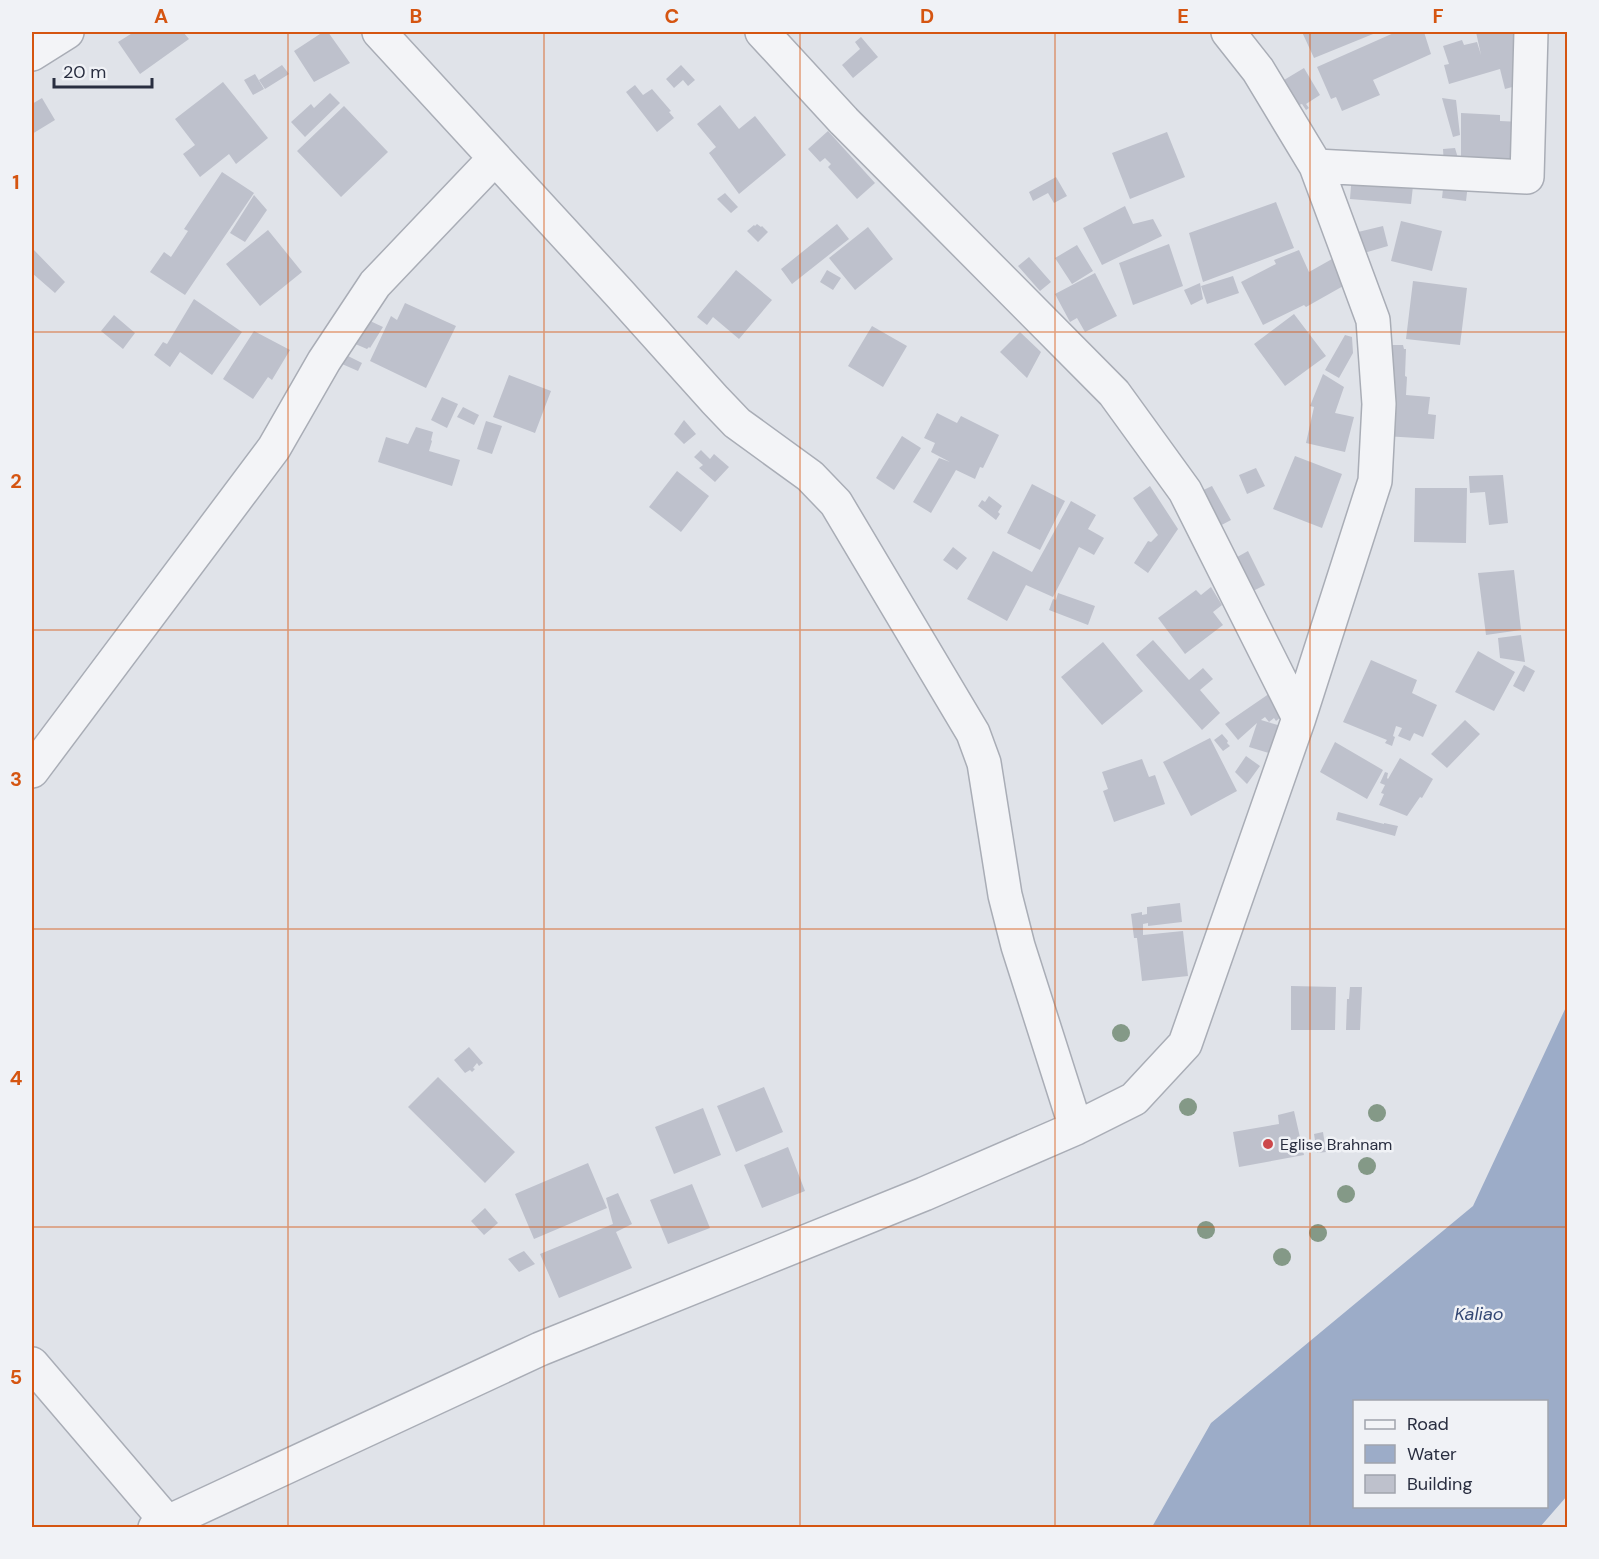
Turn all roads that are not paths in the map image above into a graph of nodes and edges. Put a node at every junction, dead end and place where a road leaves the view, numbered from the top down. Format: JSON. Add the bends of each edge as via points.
{"nodes":[{"id":1,"x":67,"y":32,"type":"edge"},
{"id":2,"x":379,"y":32,"type":"edge"},
{"id":3,"x":762,"y":32,"type":"edge"},
{"id":4,"x":1228,"y":32,"type":"edge"},
{"id":5,"x":1531,"y":32,"type":"edge"},
{"id":6,"x":32,"y":54,"type":"edge"},
{"id":7,"x":495,"y":158,"type":"junction"},
{"id":8,"x":1316,"y":166,"type":"junction"},
{"id":9,"x":1299,"y":718,"type":"junction"},
{"id":10,"x":32,"y":771,"type":"edge"},
{"id":11,"x":1076,"y":1128,"type":"junction"},
{"id":12,"x":32,"y":1364,"type":"edge"},
{"id":13,"x":161,"y":1525,"type":"edge"}],
"edges":[{"from":1,"to":6,"type":"street"},
{"from":2,"to":7,"type":"street"},
{"from":3,"to":9,"type":"street","via":[[844,121],[1114,393],[1185,491]]},
{"from":4,"to":8,"type":"street","via":[[1258,70]]},
{"from":5,"to":8,"type":"street","via":[[1527,177]]},
{"from":7,"to":10,"type":"street","via":[[375,284],[273,448]]},
{"from":7,"to":11,"type":"street","via":[[737,423],[810,476],[836,503],[916,636],[974,733],[984,764],[1018,946]]},
{"from":8,"to":9,"type":"street","via":[[1373,320],[1380,404],[1374,481]]},
{"from":9,"to":11,"type":"street","via":[[1185,1044],[1134,1099]]},
{"from":11,"to":13,"type":"street","via":[[540,1350]]},
{"from":12,"to":13,"type":"street"}]}
